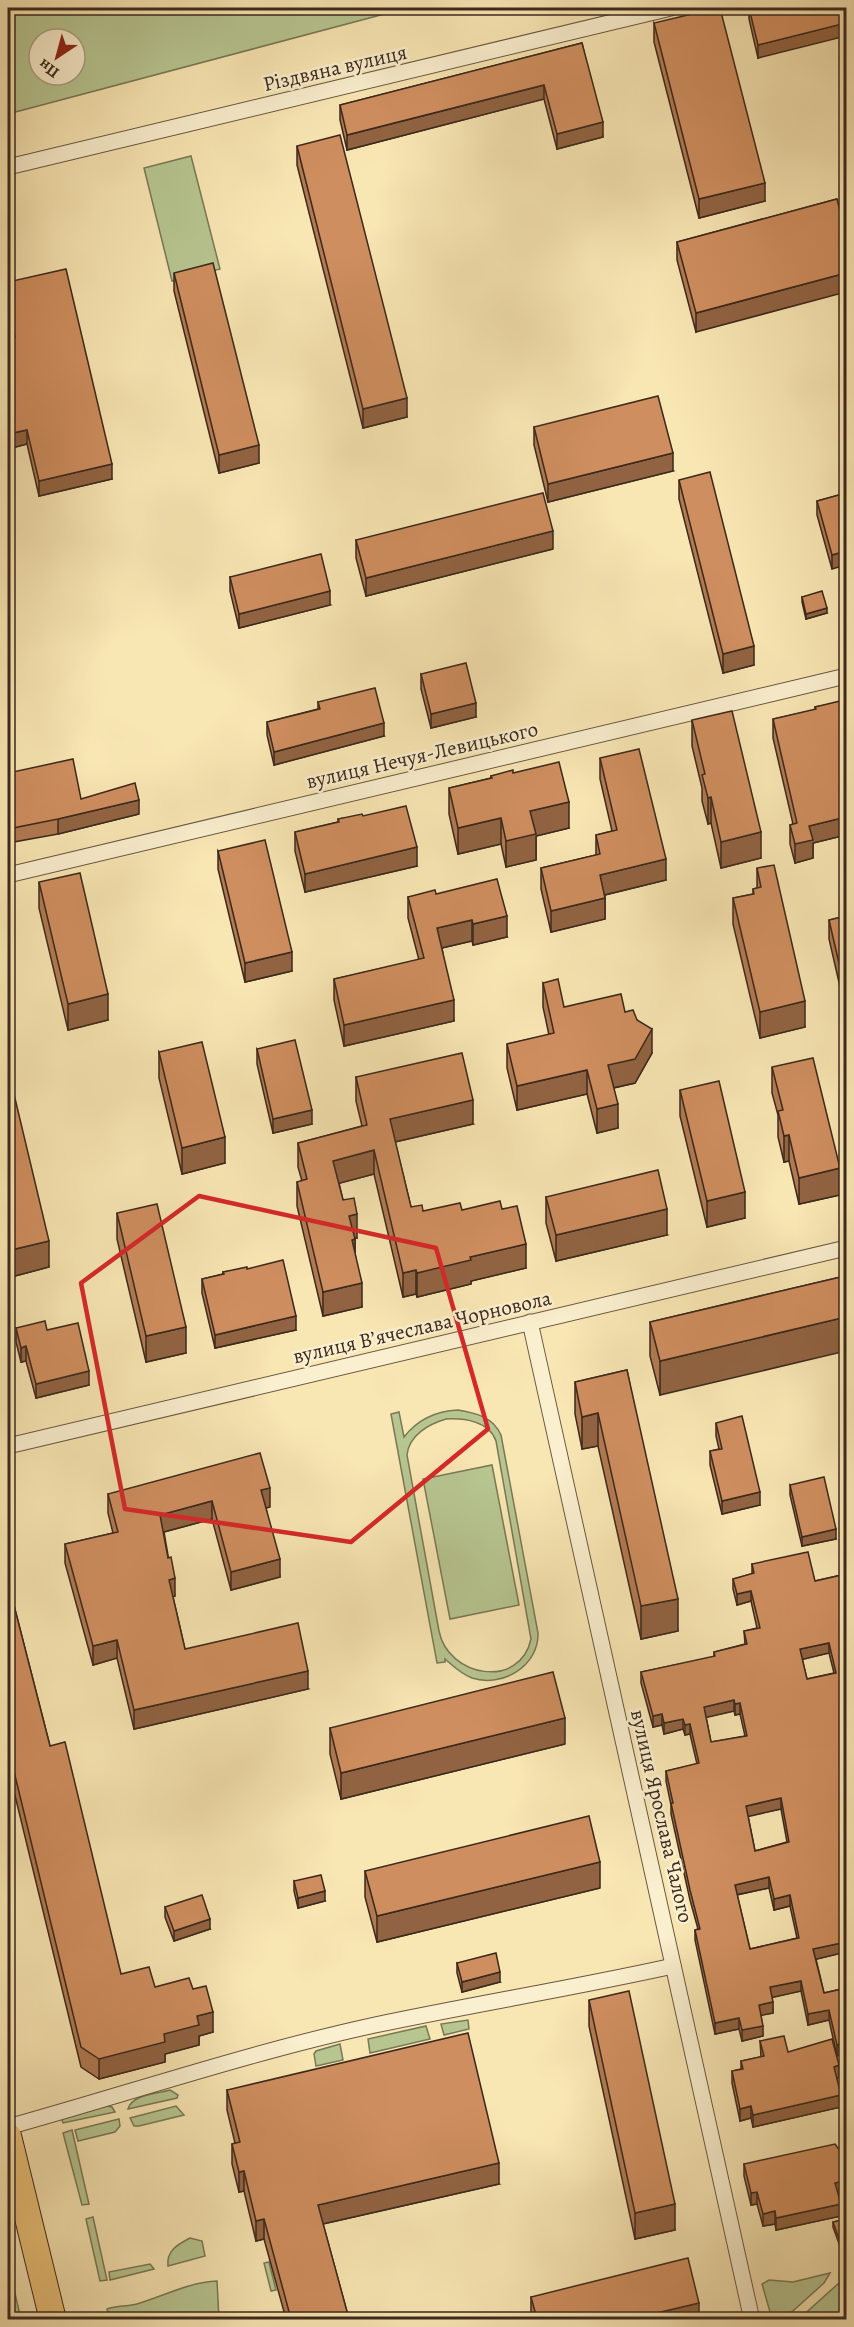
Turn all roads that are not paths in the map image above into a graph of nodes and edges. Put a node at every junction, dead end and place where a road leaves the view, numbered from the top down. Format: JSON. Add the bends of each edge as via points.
{"nodes":[{"id":1,"x":671,"y":8,"type":"edge"},
{"id":2,"x":8,"y":167,"type":"edge"},
{"id":3,"x":846,"y":676,"type":"edge"},
{"id":4,"x":8,"y":875,"type":"edge"},
{"id":5,"x":846,"y":1248,"type":"edge"},
{"id":6,"x":530,"y":1322,"type":"junction"},
{"id":7,"x":8,"y":1446,"type":"edge"},
{"id":8,"x":674,"y":1966,"type":"junction"},
{"id":9,"x":8,"y":2127,"type":"edge"},
{"id":10,"x":8,"y":2136,"type":"edge"},
{"id":11,"x":53,"y":2319,"type":"edge"},
{"id":12,"x":752,"y":2319,"type":"edge"}],
"edges":[{"from":1,"to":2,"type":"street","name":"Різдвяна вулиця"},
{"from":3,"to":4,"type":"street","name":"вулиця Нечуя-Левицького"},
{"from":5,"to":6,"type":"street","name":"вулиця Вʼячеслава Чорновола"},
{"from":6,"to":7,"type":"street","name":"вулиця Вʼячеслава Чорновола"},
{"from":6,"to":8,"type":"street","name":"вулиця Ярослава Чалого"},
{"from":8,"to":9,"type":"street","via":[[374,2025]]},
{"from":8,"to":12,"type":"street","name":"вулиця Ярослава Чалого"},
{"from":10,"to":11,"type":"main road"}]}
